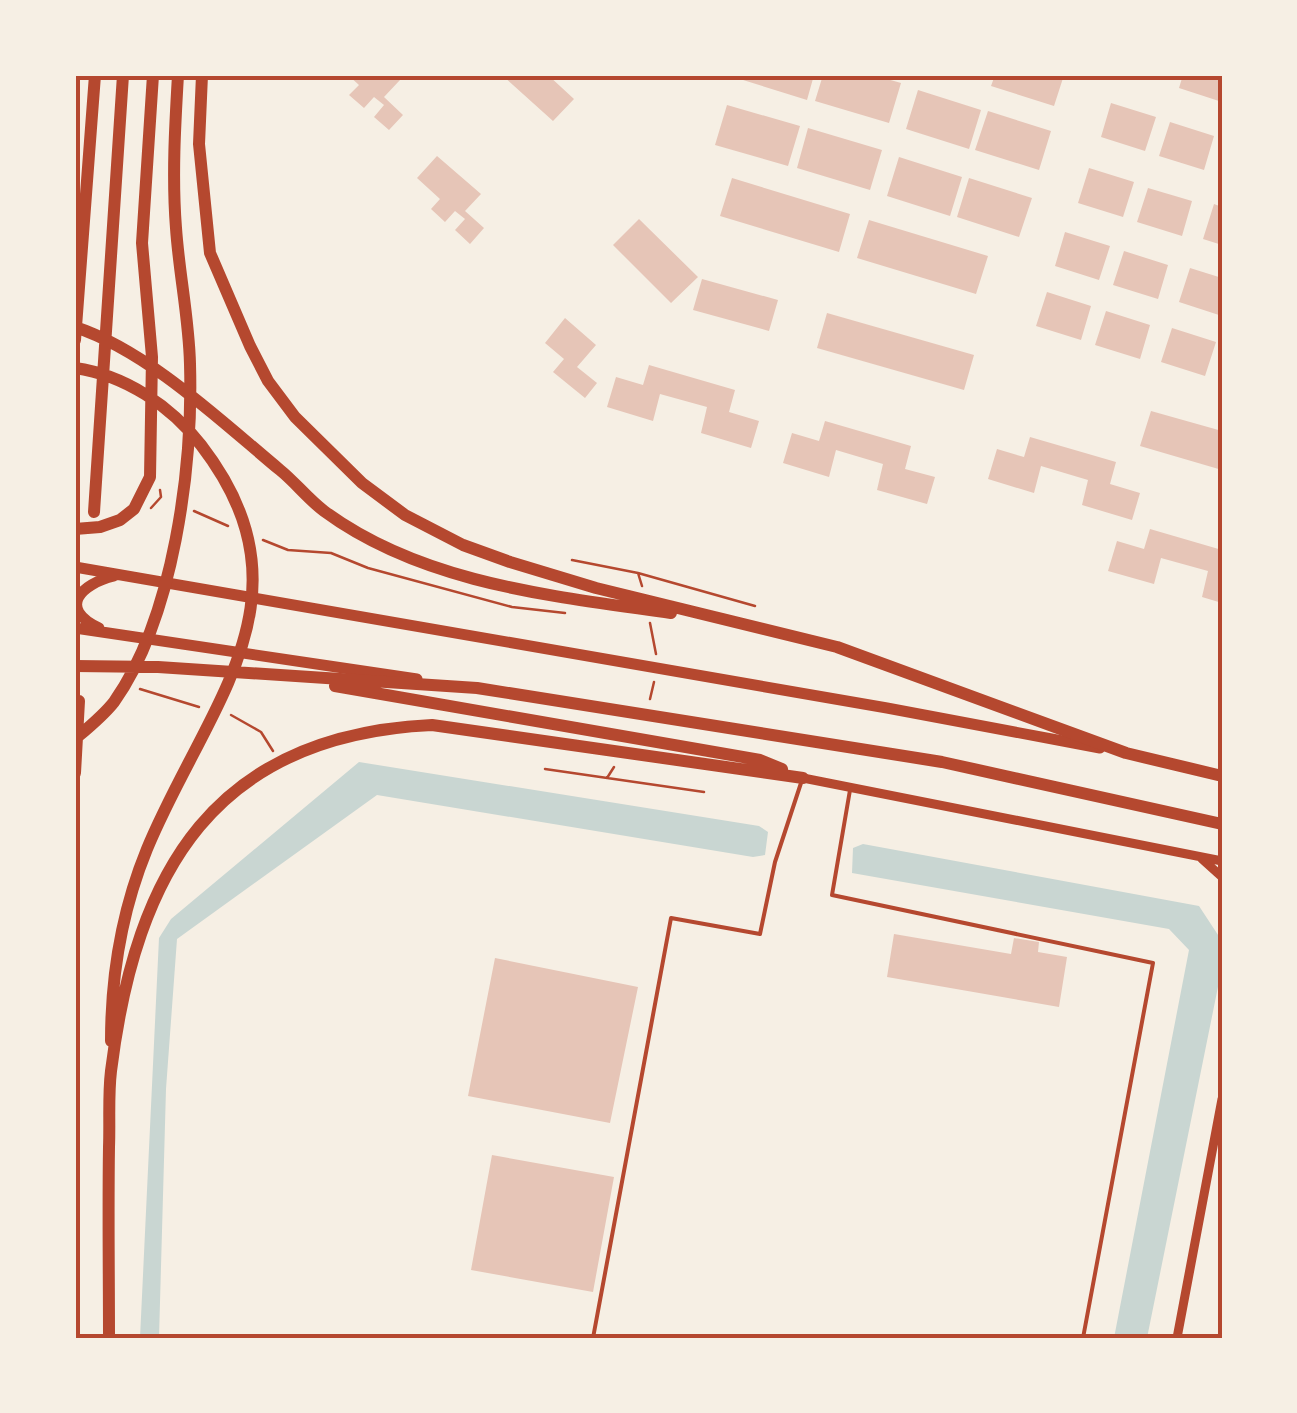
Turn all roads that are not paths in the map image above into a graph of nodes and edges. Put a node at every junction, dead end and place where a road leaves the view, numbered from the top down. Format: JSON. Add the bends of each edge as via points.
{"nodes":[{"id":1,"x":95,"y":75,"type":"edge"},
{"id":2,"x":124,"y":75,"type":"edge"},
{"id":3,"x":154,"y":75,"type":"edge"},
{"id":4,"x":178,"y":75,"type":"edge"},
{"id":5,"x":202,"y":75,"type":"edge"},
{"id":6,"x":75,"y":327,"type":"edge"},
{"id":7,"x":75,"y":340,"type":"edge"},
{"id":8,"x":75,"y":368,"type":"edge"},
{"id":9,"x":94,"y":512,"type":"dead end"},
{"id":10,"x":75,"y":529,"type":"edge"},
{"id":11,"x":75,"y":567,"type":"edge"},
{"id":12,"x":118,"y":575,"type":"junction"},
{"id":13,"x":758,"y":626,"type":"junction"},
{"id":14,"x":75,"y":628,"type":"edge"},
{"id":15,"x":108,"y":633,"type":"junction"},
{"id":16,"x":75,"y":666,"type":"edge"},
{"id":17,"x":272,"y":675,"type":"junction"},
{"id":18,"x":477,"y":688,"type":"junction"},
{"id":19,"x":79,"y":701,"type":"dead end"},
{"id":20,"x":75,"y":739,"type":"edge"},
{"id":21,"x":1126,"y":753,"type":"junction"},
{"id":22,"x":75,"y":773,"type":"edge"},
{"id":23,"x":1222,"y":776,"type":"edge"},
{"id":24,"x":803,"y":778,"type":"junction"},
{"id":25,"x":850,"y":787,"type":"junction"},
{"id":26,"x":1222,"y":824,"type":"edge"},
{"id":27,"x":1200,"y":857,"type":"junction"},
{"id":28,"x":1222,"y":860,"type":"edge"},
{"id":29,"x":1222,"y":876,"type":"edge"},
{"id":30,"x":111,"y":1072,"type":"junction"},
{"id":31,"x":1222,"y":1099,"type":"edge"},
{"id":32,"x":109,"y":1338,"type":"edge"},
{"id":33,"x":593,"y":1338,"type":"edge"},
{"id":34,"x":1083,"y":1338,"type":"edge"},
{"id":35,"x":1177,"y":1338,"type":"edge"}],
"edges":[{"from":1,"to":7,"type":"highway"},
{"from":2,"to":9,"type":"highway"},
{"from":3,"to":10,"type":"highway","via":[[142,243],[152,357],[150,477],[134,510],[120,520]]},
{"from":4,"to":20,"type":"highway","via":[[176,224],[190,364],[179,520],[168,577],[126,682]]},
{"from":5,"to":13,"type":"highway","via":[[200,144],[210,253],[279,398],[362,483],[463,545],[596,588]]},
{"from":6,"to":13,"type":"highway","via":[[133,354],[323,510],[368,538],[432,566],[538,594]]},
{"from":8,"to":30,"type":"highway","via":[[135,388],[192,433],[232,494],[251,556],[253,602],[241,654],[126,908],[111,1006]]},
{"from":11,"to":12,"type":"main road"},
{"from":12,"to":15,"type":"main road","via":[[85,588],[75,601],[91,625]]},
{"from":12,"to":21,"type":"main road"},
{"from":13,"to":21,"type":"highway","via":[[873,659]]},
{"from":14,"to":15,"type":"main road"},
{"from":15,"to":18,"type":"main road"},
{"from":16,"to":17,"type":"highway"},
{"from":17,"to":18,"type":"highway"},
{"from":17,"to":24,"type":"highway","via":[[760,760]]},
{"from":18,"to":26,"type":"highway","via":[[942,762]]},
{"from":19,"to":22,"type":"highway"},
{"from":21,"to":23,"type":"highway"},
{"from":24,"to":25,"type":"street"},
{"from":24,"to":30,"type":"highway","via":[[432,725],[381,728],[316,744],[236,789],[175,859],[146,918]]},
{"from":24,"to":33,"type":"lane","via":[[760,934],[671,918]]},
{"from":25,"to":27,"type":"street"},
{"from":25,"to":34,"type":"lane","via":[[832,894],[1153,963]]},
{"from":27,"to":28,"type":"street"},
{"from":27,"to":29,"type":"street"},
{"from":30,"to":32,"type":"highway"},
{"from":31,"to":35,"type":"street"}]}
